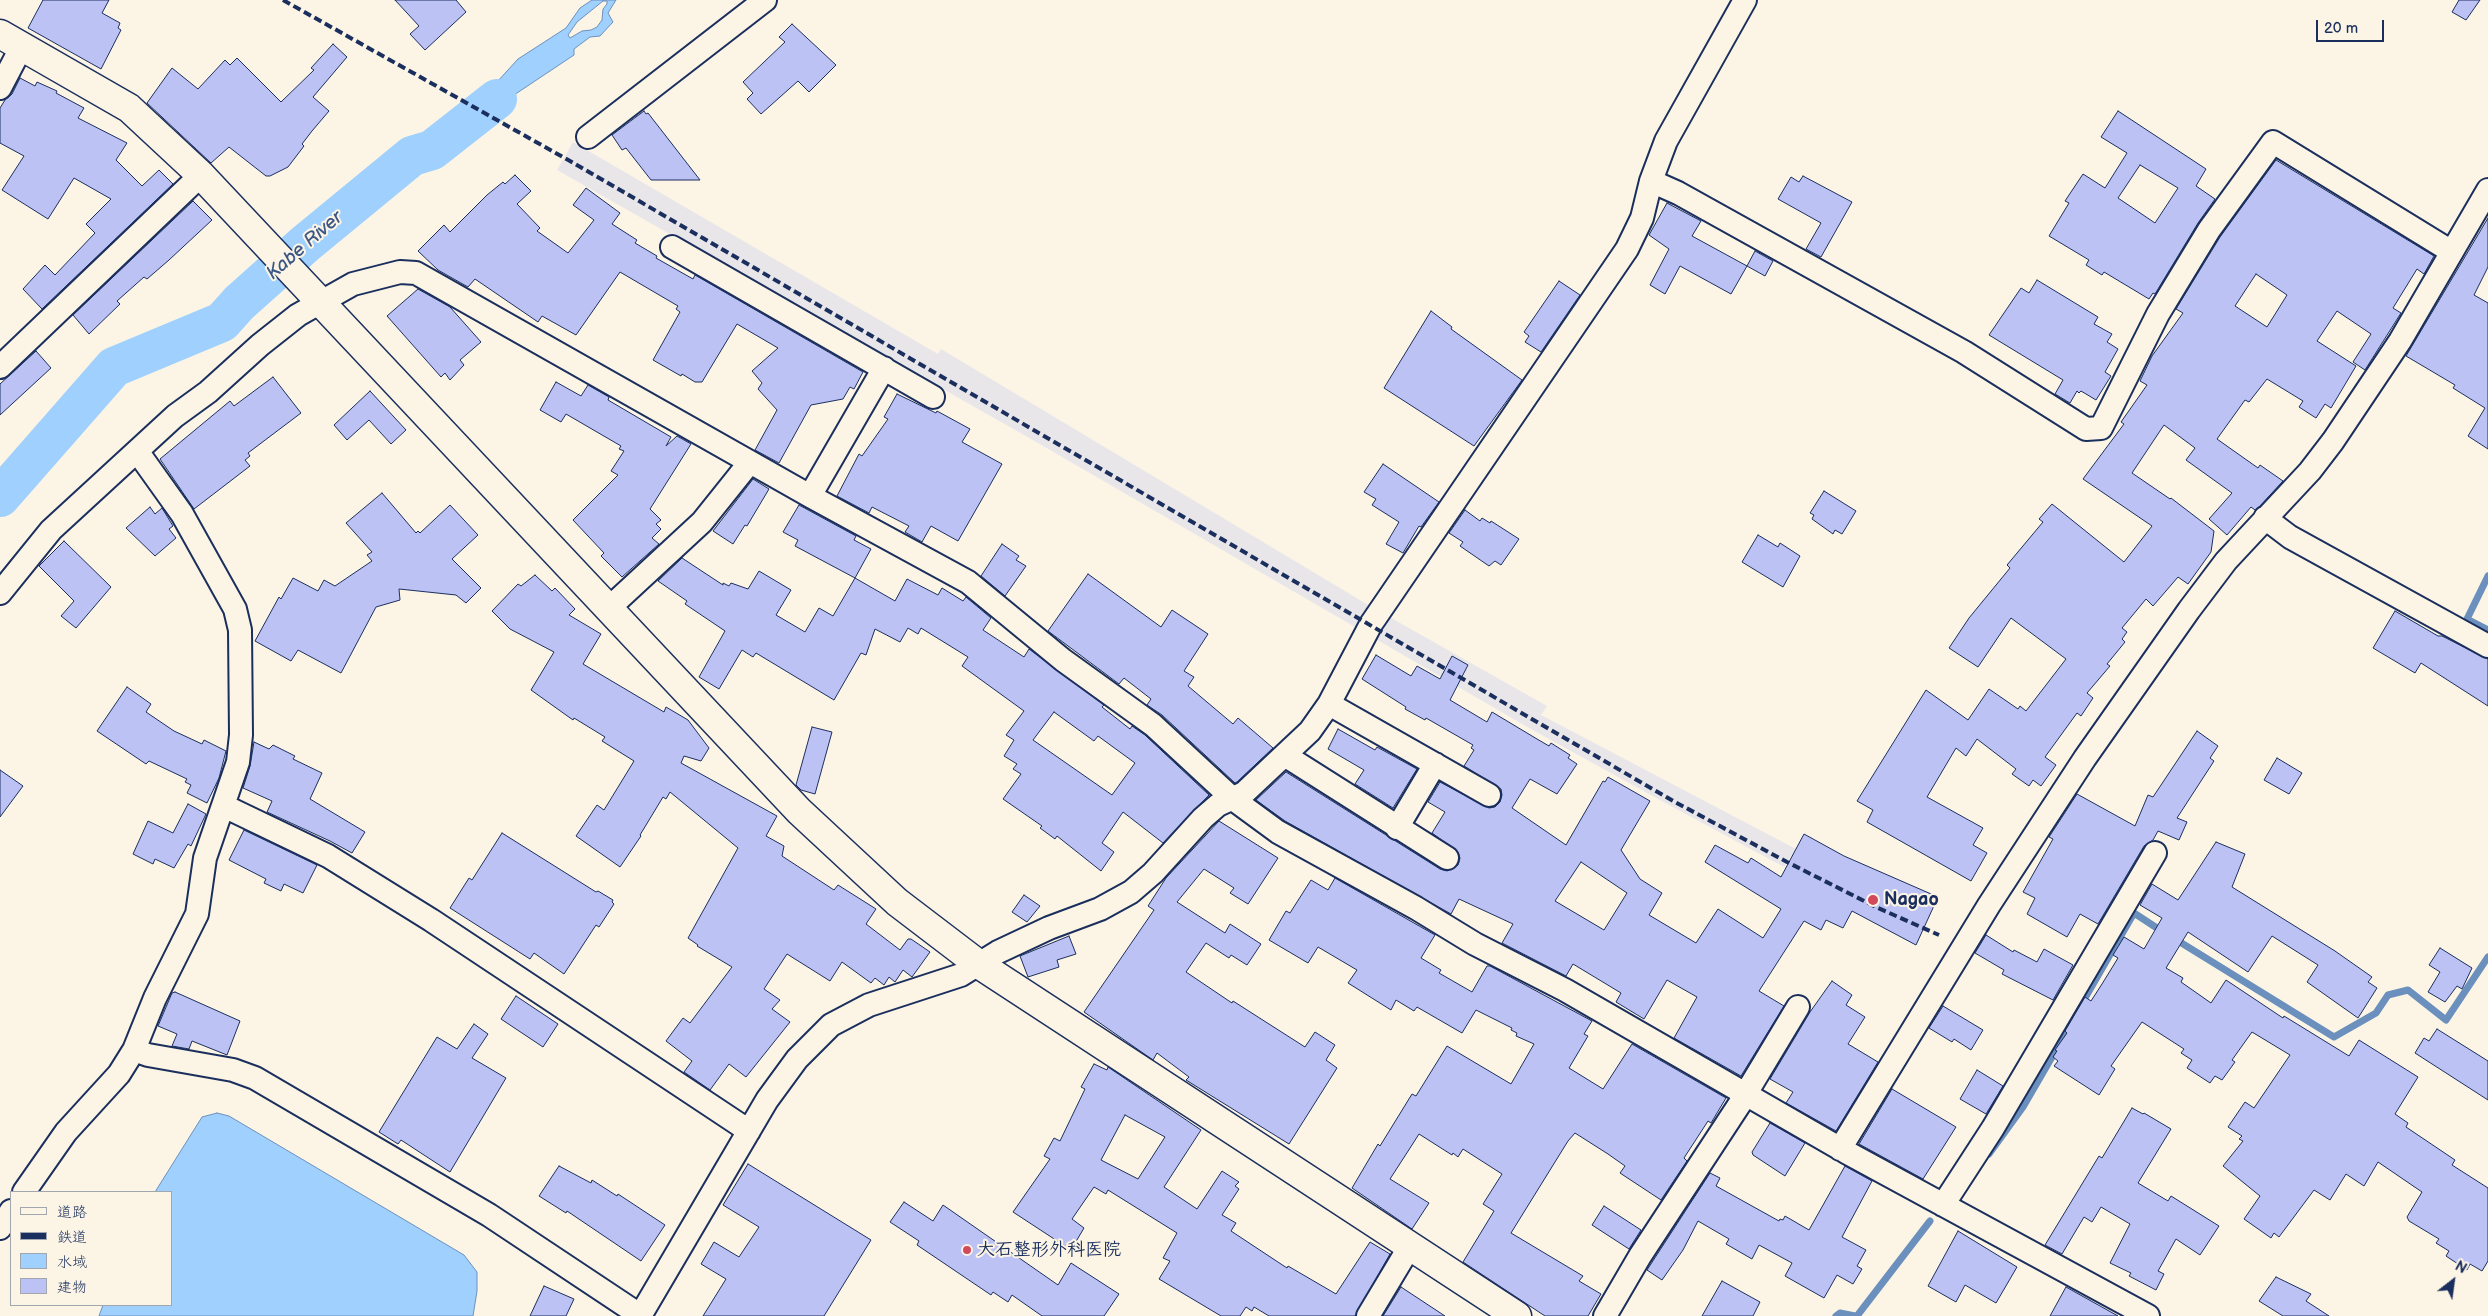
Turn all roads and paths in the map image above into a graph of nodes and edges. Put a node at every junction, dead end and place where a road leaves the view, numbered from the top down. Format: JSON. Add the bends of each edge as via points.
{"nodes":[{"id":1,"x":764,"y":0,"type":"edge"},
{"id":2,"x":1745,"y":0,"type":"edge"},
{"id":3,"x":11,"y":40,"type":"edge"},
{"id":4,"x":0,"y":88,"type":"edge"},
{"id":5,"x":588,"y":137,"type":"dead end"},
{"id":6,"x":201,"y":176,"type":"junction"},
{"id":7,"x":1651,"y":182,"type":"junction"},
{"id":8,"x":2485,"y":204,"type":"edge"},
{"id":9,"x":672,"y":247,"type":"dead end"},
{"id":10,"x":2452,"y":252,"type":"junction"},
{"id":11,"x":315,"y":296,"type":"junction"},
{"id":12,"x":0,"y":367,"type":"edge"},
{"id":13,"x":884,"y":368,"type":"junction"},
{"id":14,"x":933,"y":396,"type":"dead end"},
{"id":15,"x":137,"y":452,"type":"junction"},
{"id":16,"x":750,"y":462,"type":"junction"},
{"id":17,"x":810,"y":496,"type":"junction"},
{"id":18,"x":2265,"y":518,"type":"junction"},
{"id":19,"x":0,"y":593,"type":"edge"},
{"id":20,"x":608,"y":609,"type":"junction"},
{"id":21,"x":2488,"y":646,"type":"edge"},
{"id":22,"x":1329,"y":704,"type":"junction"},
{"id":23,"x":1286,"y":756,"type":"junction"},
{"id":24,"x":1435,"y":764,"type":"junction"},
{"id":25,"x":1489,"y":794,"type":"dead end"},
{"id":26,"x":1234,"y":799,"type":"junction"},
{"id":27,"x":224,"y":806,"type":"junction"},
{"id":28,"x":1397,"y":828,"type":"junction"},
{"id":29,"x":2155,"y":852,"type":"dead end"},
{"id":30,"x":1448,"y":858,"type":"dead end"},
{"id":31,"x":977,"y":964,"type":"junction"},
{"id":32,"x":1798,"y":1006,"type":"dead end"},
{"id":33,"x":134,"y":1050,"type":"junction"},
{"id":34,"x":1746,"y":1094,"type":"junction"},
{"id":35,"x":749,"y":1131,"type":"junction"},
{"id":36,"x":1840,"y":1149,"type":"junction"},
{"id":37,"x":25,"y":1191,"type":"edge"},
{"id":38,"x":1943,"y":1205,"type":"junction"},
{"id":39,"x":10,"y":1213,"type":"edge"},
{"id":40,"x":0,"y":1228,"type":"edge"},
{"id":41,"x":1410,"y":1246,"type":"junction"},
{"id":42,"x":641,"y":1316,"type":"edge"},
{"id":43,"x":1368,"y":1316,"type":"edge"},
{"id":44,"x":1517,"y":1316,"type":"edge"},
{"id":45,"x":1605,"y":1316,"type":"edge"},
{"id":46,"x":2148,"y":1316,"type":"edge"}],
"edges":[{"from":1,"to":5,"type":"street"},
{"from":2,"to":7,"type":"street","via":[[1666,140]]},
{"from":3,"to":4,"type":"street"},
{"from":3,"to":6,"type":"street","via":[[130,108]]},
{"from":6,"to":11,"type":"street"},
{"from":6,"to":12,"type":"street"},
{"from":7,"to":10,"type":"street","via":[[1678,192],[1964,352],[2086,429],[2101,428],[2158,314],[2209,230],[2273,142]]},
{"from":7,"to":22,"type":"street","via":[[1642,218],[1627,249],[1371,624]]},
{"from":8,"to":10,"type":"street"},
{"from":9,"to":13,"type":"street"},
{"from":10,"to":18,"type":"street","via":[[2400,341],[2333,441],[2310,471]]},
{"from":11,"to":15,"type":"street"},
{"from":11,"to":16,"type":"street","via":[[384,275],[416,273]]},
{"from":11,"to":20,"type":"street"},
{"from":13,"to":14,"type":"street"},
{"from":13,"to":17,"type":"street"},
{"from":15,"to":19,"type":"street","via":[[51,530]]},
{"from":15,"to":27,"type":"street","via":[[182,514],[237,616],[240,630],[241,735],[238,762]]},
{"from":16,"to":17,"type":"street"},
{"from":16,"to":20,"type":"street","via":[[702,522]]},
{"from":17,"to":26,"type":"street","via":[[968,582],[1063,660],[1153,725]]},
{"from":18,"to":21,"type":"street","via":[[2290,537]]},
{"from":18,"to":36,"type":"street","via":[[2226,561],[2189,610],[2085,758],[1989,905]]},
{"from":20,"to":31,"type":"street","via":[[799,811],[897,902]]},
{"from":22,"to":23,"type":"street","via":[[1310,731]]},
{"from":22,"to":24,"type":"street"},
{"from":23,"to":26,"type":"street"},
{"from":23,"to":28,"type":"street"},
{"from":24,"to":25,"type":"street"},
{"from":24,"to":28,"type":"street"},
{"from":26,"to":31,"type":"street","via":[[1218,804],[1131,892]]},
{"from":26,"to":34,"type":"street","via":[[1278,832]]},
{"from":27,"to":33,"type":"street","via":[[205,858],[196,914]]},
{"from":27,"to":35,"type":"street","via":[[328,856],[431,920]]},
{"from":28,"to":30,"type":"street"},
{"from":29,"to":38,"type":"street","via":[[1994,1128]]},
{"from":31,"to":35,"type":"street","via":[[961,975],[869,1005],[831,1025],[797,1059]]},
{"from":31,"to":41,"type":"street"},
{"from":32,"to":34,"type":"street"},
{"from":33,"to":37,"type":"street","via":[[119,1074],[66,1132]]},
{"from":33,"to":42,"type":"street","via":[[233,1070],[255,1078],[489,1214]]},
{"from":34,"to":36,"type":"street"},
{"from":34,"to":45,"type":"street","via":[[1640,1256]]},
{"from":35,"to":42,"type":"street"},
{"from":36,"to":38,"type":"street"},
{"from":38,"to":46,"type":"street"},
{"from":39,"to":40,"type":"street"},
{"from":41,"to":43,"type":"street"},
{"from":41,"to":44,"type":"street"}]}
